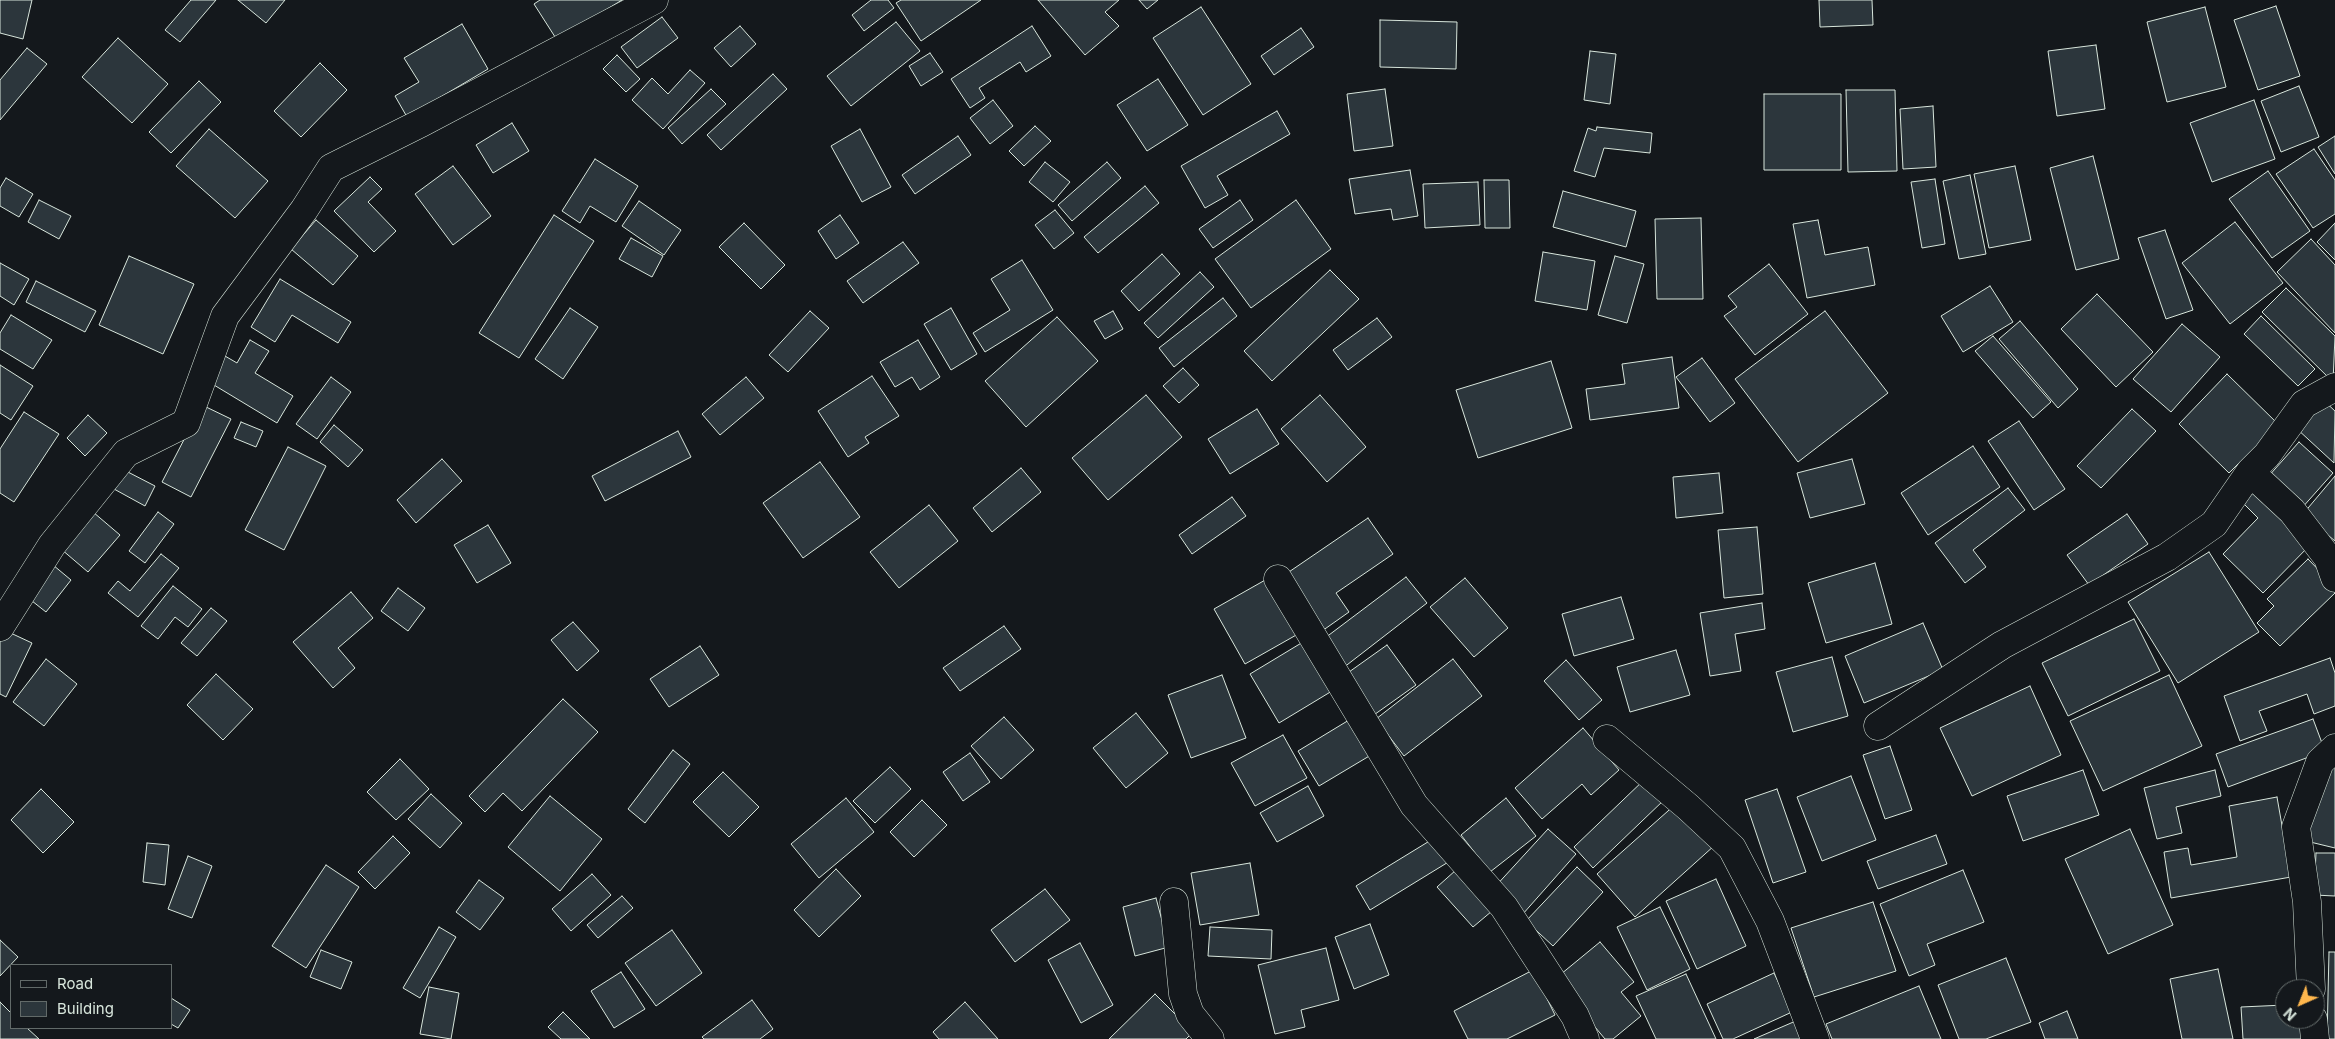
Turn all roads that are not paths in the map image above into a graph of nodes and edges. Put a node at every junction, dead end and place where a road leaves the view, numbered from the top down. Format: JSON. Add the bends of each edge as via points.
{"nodes":[{"id":1,"x":654,"y":0,"type":"edge"},
{"id":2,"x":2335,"y":386,"type":"edge"},
{"id":3,"x":2250,"y":472,"type":"junction"},
{"id":4,"x":2335,"y":578,"type":"edge"},
{"id":5,"x":1278,"y":579,"type":"dead end"},
{"id":6,"x":0,"y":627,"type":"edge"},
{"id":7,"x":1878,"y":726,"type":"dead end"},
{"id":8,"x":1607,"y":739,"type":"dead end"},
{"id":9,"x":2335,"y":748,"type":"edge"},
{"id":10,"x":1174,"y":902,"type":"dead end"},
{"id":11,"x":2311,"y":979,"type":"edge"},
{"id":12,"x":1210,"y":1039,"type":"edge"},
{"id":13,"x":1584,"y":1039,"type":"edge"},
{"id":14,"x":1815,"y":1039,"type":"edge"}],
"edges":[{"from":1,"to":6,"type":"street","via":[[331,168],[304,210],[225,316],[186,423],[126,454],[52,545]]},
{"from":2,"to":3,"type":"street","via":[[2304,404],[2268,455]]},
{"from":3,"to":4,"type":"street","via":[[2292,511],[2328,558]]},
{"from":3,"to":7,"type":"street","via":[[2214,524],[2167,557],[2002,645]]},
{"from":5,"to":13,"type":"street","via":[[1414,805],[1504,907],[1575,1016]]},
{"from":8,"to":14,"type":"street","via":[[1688,806],[1732,848],[1770,921]]},
{"from":9,"to":11,"type":"street","via":[[2320,762],[2296,827],[2307,902]]},
{"from":10,"to":12,"type":"street","via":[[1182,994],[1190,1014]]}]}
